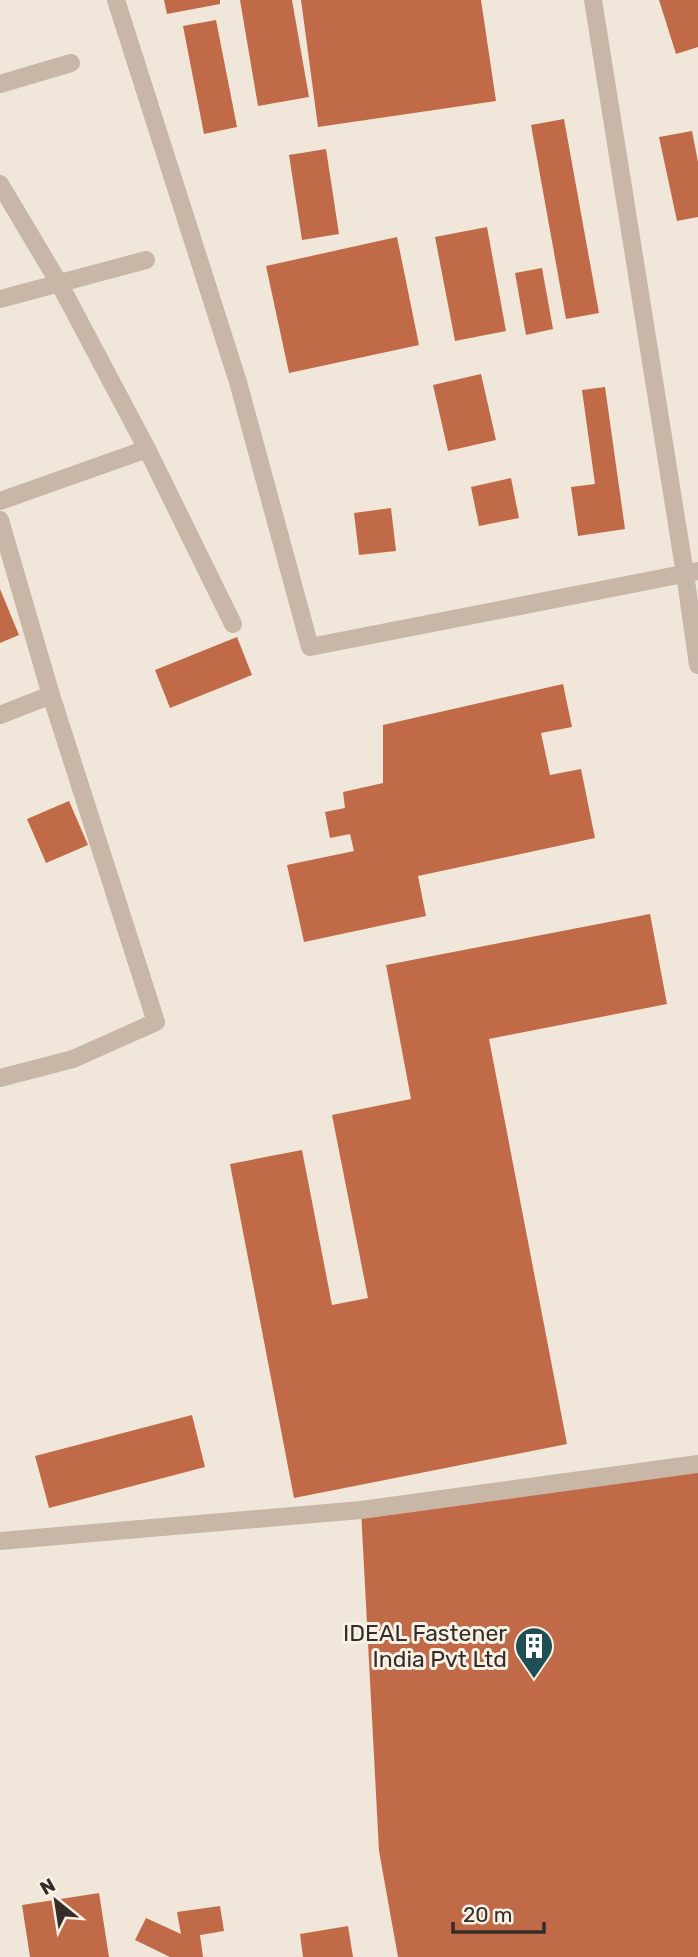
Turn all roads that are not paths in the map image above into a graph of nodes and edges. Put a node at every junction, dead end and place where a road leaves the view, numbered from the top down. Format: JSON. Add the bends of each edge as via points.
{"nodes":[{"id":1,"x":116,"y":0,"type":"edge"},
{"id":2,"x":593,"y":0,"type":"edge"},
{"id":3,"x":71,"y":63,"type":"dead end"},
{"id":4,"x":0,"y":84,"type":"edge"},
{"id":5,"x":0,"y":184,"type":"edge"},
{"id":6,"x":146,"y":260,"type":"dead end"},
{"id":7,"x":59,"y":283,"type":"junction"},
{"id":8,"x":0,"y":299,"type":"edge"},
{"id":9,"x":147,"y":449,"type":"junction"},
{"id":10,"x":0,"y":501,"type":"edge"},
{"id":11,"x":0,"y":520,"type":"edge"},
{"id":12,"x":692,"y":572,"type":"edge"},
{"id":13,"x":233,"y":624,"type":"dead end"},
{"id":14,"x":698,"y":665,"type":"edge"},
{"id":15,"x":51,"y":695,"type":"junction"},
{"id":16,"x":0,"y":715,"type":"edge"},
{"id":17,"x":0,"y":1078,"type":"edge"},
{"id":18,"x":698,"y":1464,"type":"edge"},
{"id":19,"x":0,"y":1541,"type":"edge"}],
"edges":[{"from":1,"to":12,"type":"street","via":[[237,382],[310,647]]},
{"from":2,"to":12,"type":"street"},
{"from":3,"to":4,"type":"street"},
{"from":5,"to":7,"type":"street"},
{"from":6,"to":7,"type":"street"},
{"from":7,"to":8,"type":"street"},
{"from":7,"to":9,"type":"street"},
{"from":9,"to":10,"type":"street"},
{"from":9,"to":13,"type":"street"},
{"from":11,"to":15,"type":"street"},
{"from":12,"to":14,"type":"street"},
{"from":15,"to":16,"type":"street"},
{"from":15,"to":17,"type":"street","via":[[156,1022],[73,1059]]},
{"from":18,"to":19,"type":"street","via":[[361,1510]]}]}
